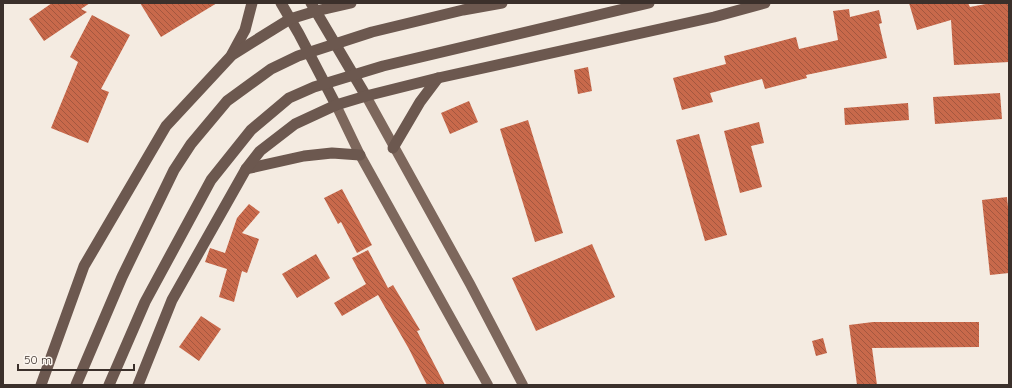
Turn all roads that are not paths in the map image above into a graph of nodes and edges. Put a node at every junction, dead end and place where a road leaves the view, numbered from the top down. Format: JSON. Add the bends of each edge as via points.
{"nodes":[{"id":1,"x":252,"y":3,"type":"edge"},
{"id":2,"x":280,"y":3,"type":"edge"},
{"id":3,"x":351,"y":3,"type":"edge"},
{"id":4,"x":502,"y":3,"type":"edge"},
{"id":5,"x":649,"y":3,"type":"edge"},
{"id":6,"x":765,"y":3,"type":"edge"},
{"id":7,"x":313,"y":7,"type":"edge"},
{"id":8,"x":290,"y":19,"type":"junction"},
{"id":9,"x":232,"y":55,"type":"junction"},
{"id":10,"x":438,"y":78,"type":"junction"},
{"id":11,"x":366,"y":96,"type":"junction"},
{"id":12,"x":336,"y":105,"type":"junction"},
{"id":13,"x":394,"y":148,"type":"junction"},
{"id":14,"x":360,"y":155,"type":"junction"},
{"id":15,"x":246,"y":169,"type":"junction"},
{"id":16,"x":41,"y":385,"type":"edge"},
{"id":17,"x":76,"y":385,"type":"edge"},
{"id":18,"x":109,"y":385,"type":"edge"},
{"id":19,"x":138,"y":385,"type":"edge"},
{"id":20,"x":488,"y":385,"type":"edge"},
{"id":21,"x":523,"y":385,"type":"edge"}],
"edges":[{"from":1,"to":9,"type":"highway","via":[[245,30]]},
{"from":2,"to":8,"type":"highway"},
{"from":3,"to":7,"type":"highway"},
{"from":4,"to":17,"type":"highway","via":[[372,32],[298,56],[271,69],[227,100],[191,144],[174,170],[122,277]]},
{"from":5,"to":18,"type":"highway","via":[[383,66],[314,87],[289,98],[250,130],[211,180],[145,302]]},
{"from":6,"to":10,"type":"highway","via":[[714,17]]},
{"from":7,"to":8,"type":"highway"},
{"from":7,"to":11,"type":"highway"},
{"from":8,"to":9,"type":"highway"},
{"from":8,"to":12,"type":"highway"},
{"from":9,"to":16,"type":"highway","via":[[166,126],[84,266]]},
{"from":10,"to":11,"type":"highway"},
{"from":10,"to":13,"type":"highway","via":[[420,102]]},
{"from":11,"to":12,"type":"highway"},
{"from":11,"to":13,"type":"main road"},
{"from":12,"to":14,"type":"main road"},
{"from":12,"to":15,"type":"highway","via":[[295,124],[260,151]]},
{"from":13,"to":21,"type":"main road"},
{"from":14,"to":15,"type":"highway","via":[[311,155]]},
{"from":14,"to":20,"type":"main road"},
{"from":15,"to":19,"type":"highway","via":[[172,300]]}]}
